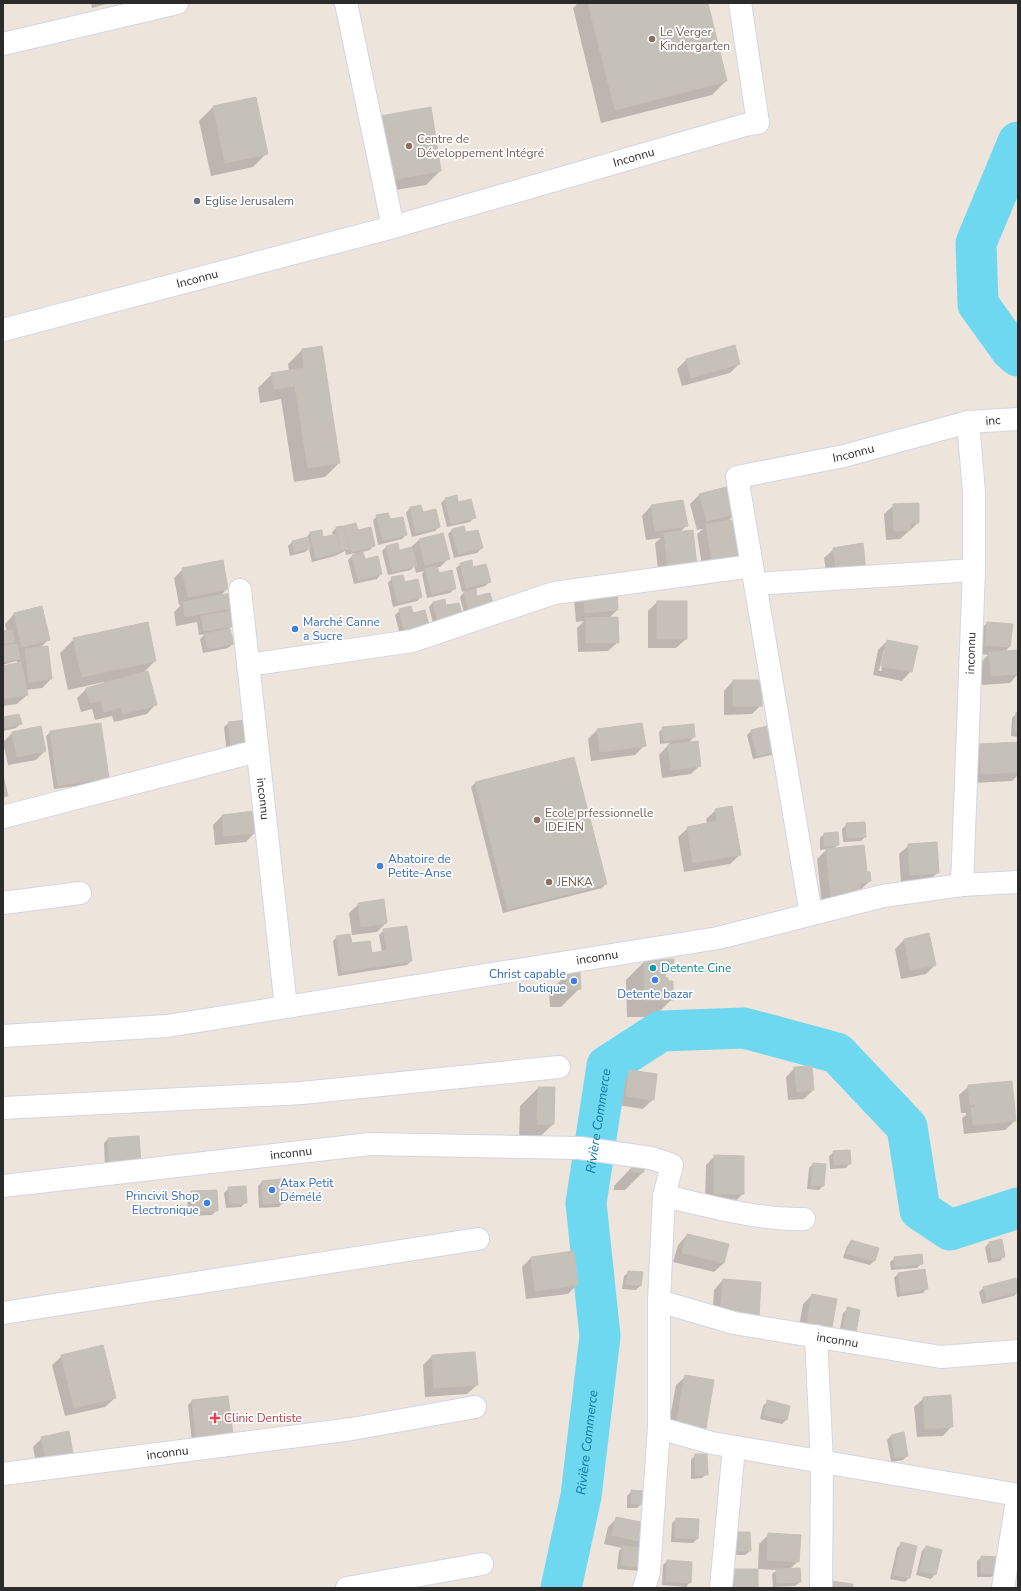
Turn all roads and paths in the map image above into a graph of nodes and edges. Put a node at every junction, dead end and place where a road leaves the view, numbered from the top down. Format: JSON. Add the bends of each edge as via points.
{"nodes":[{"id":1,"x":177,"y":3,"type":"edge"},
{"id":2,"x":346,"y":3,"type":"edge"},
{"id":3,"x":740,"y":3,"type":"edge"},
{"id":4,"x":3,"y":44,"type":"edge"},
{"id":5,"x":392,"y":227,"type":"junction"},
{"id":6,"x":3,"y":330,"type":"edge"},
{"id":7,"x":1018,"y":419,"type":"edge"},
{"id":8,"x":968,"y":422,"type":"junction"},
{"id":9,"x":974,"y":570,"type":"junction"},
{"id":10,"x":754,"y":575,"type":"junction"},
{"id":11,"x":240,"y":590,"type":"dead end"},
{"id":12,"x":248,"y":665,"type":"junction"},
{"id":13,"x":257,"y":751,"type":"junction"},
{"id":14,"x":3,"y":817,"type":"edge"},
{"id":15,"x":1018,"y":882,"type":"edge"},
{"id":16,"x":962,"y":885,"type":"junction"},
{"id":17,"x":80,"y":893,"type":"dead end"},
{"id":18,"x":3,"y":904,"type":"edge"},
{"id":19,"x":811,"y":914,"type":"junction"},
{"id":20,"x":286,"y":1007,"type":"junction"},
{"id":21,"x":3,"y":1036,"type":"edge"},
{"id":22,"x":559,"y":1067,"type":"dead end"},
{"id":23,"x":3,"y":1108,"type":"edge"},
{"id":24,"x":3,"y":1186,"type":"edge"},
{"id":25,"x":664,"y":1196,"type":"junction"},
{"id":26,"x":804,"y":1219,"type":"dead end"},
{"id":27,"x":478,"y":1239,"type":"dead end"},
{"id":28,"x":659,"y":1301,"type":"junction"},
{"id":29,"x":3,"y":1313,"type":"edge"},
{"id":30,"x":816,"y":1336,"type":"junction"},
{"id":31,"x":1018,"y":1351,"type":"edge"},
{"id":32,"x":475,"y":1407,"type":"dead end"},
{"id":33,"x":659,"y":1428,"type":"junction"},
{"id":34,"x":734,"y":1447,"type":"junction"},
{"id":35,"x":822,"y":1463,"type":"junction"},
{"id":36,"x":3,"y":1474,"type":"edge"},
{"id":37,"x":1018,"y":1495,"type":"edge"},
{"id":38,"x":482,"y":1564,"type":"dead end"},
{"id":39,"x":347,"y":1588,"type":"edge"},
{"id":40,"x":644,"y":1588,"type":"edge"},
{"id":41,"x":721,"y":1588,"type":"edge"},
{"id":42,"x":821,"y":1588,"type":"edge"},
{"id":43,"x":1003,"y":1588,"type":"edge"}],
"edges":[{"from":1,"to":4,"type":"street"},
{"from":2,"to":5,"type":"street"},
{"from":3,"to":5,"type":"street","name":"Inconnu","via":[[758,123]]},
{"from":5,"to":6,"type":"street","name":"Inconnu"},
{"from":7,"to":8,"type":"street","name":"inc"},
{"from":8,"to":9,"type":"street","name":"inconnu","via":[[974,492]]},
{"from":8,"to":10,"type":"street","name":"Inconnu","via":[[844,456],[737,477]]},
{"from":9,"to":10,"type":"street"},
{"from":9,"to":16,"type":"street","name":"inconnu"},
{"from":10,"to":12,"type":"street","via":[[554,593],[412,641]]},
{"from":10,"to":19,"type":"street"},
{"from":11,"to":12,"type":"street","name":"inconnu"},
{"from":12,"to":13,"type":"street","name":"inconnu"},
{"from":13,"to":14,"type":"street"},
{"from":13,"to":20,"type":"street","name":"inconnu"},
{"from":15,"to":16,"type":"street","name":"inconnu"},
{"from":16,"to":19,"type":"street","name":"inconnu","via":[[883,896]]},
{"from":17,"to":18,"type":"street"},
{"from":19,"to":20,"type":"street","name":"inconnu","via":[[718,938]]},
{"from":20,"to":21,"type":"street","name":"inconnu","via":[[167,1026]]},
{"from":22,"to":23,"type":"street","via":[[302,1093]]},
{"from":24,"to":25,"type":"street","name":"inconnu","via":[[370,1144],[580,1148],[651,1158],[672,1165]]},
{"from":25,"to":26,"type":"street","via":[[779,1220]]},
{"from":25,"to":28,"type":"street"},
{"from":27,"to":29,"type":"street"},
{"from":28,"to":30,"type":"street","name":"inconnu","via":[[734,1323]]},
{"from":28,"to":33,"type":"street"},
{"from":30,"to":31,"type":"street","name":"inconnu","via":[[941,1357]]},
{"from":30,"to":35,"type":"street"},
{"from":32,"to":36,"type":"street","name":"inconnu","via":[[352,1428]]},
{"from":33,"to":34,"type":"street"},
{"from":33,"to":40,"type":"street","via":[[649,1572]]},
{"from":34,"to":35,"type":"street"},
{"from":34,"to":41,"type":"street"},
{"from":35,"to":37,"type":"street"},
{"from":35,"to":42,"type":"street"},
{"from":37,"to":43,"type":"street"},
{"from":38,"to":39,"type":"street"}]}
